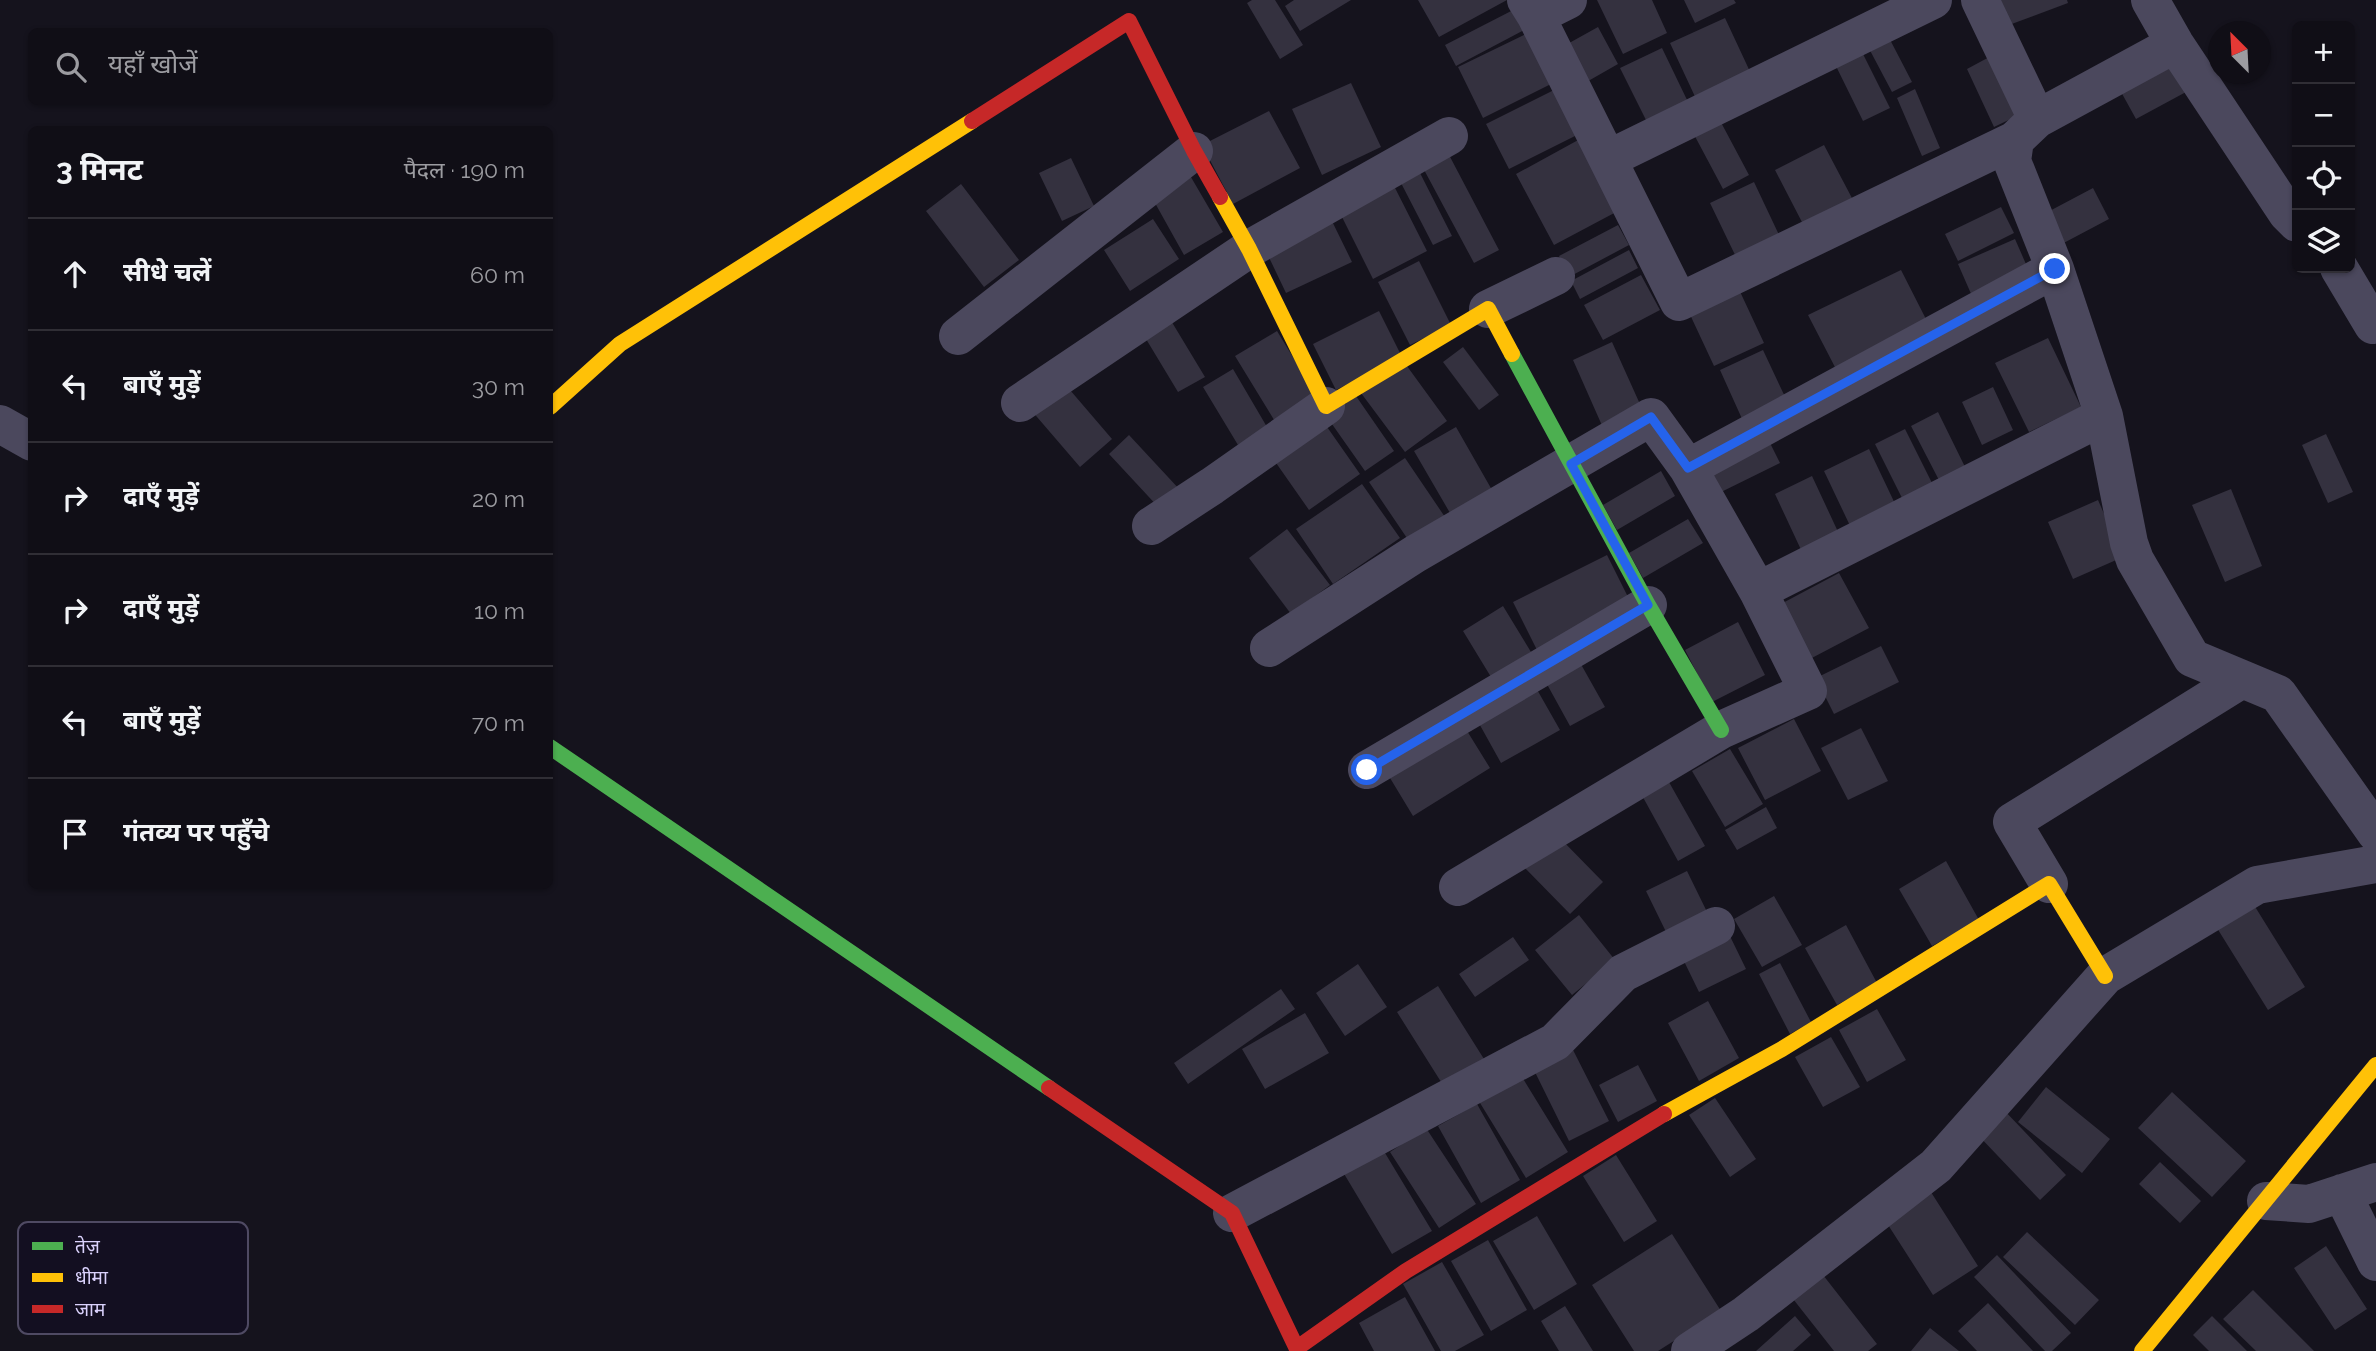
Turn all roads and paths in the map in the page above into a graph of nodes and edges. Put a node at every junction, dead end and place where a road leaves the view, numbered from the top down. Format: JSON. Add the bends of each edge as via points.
{"nodes":[{"id":1,"x":1933,"y":0,"type":"edge"},
{"id":2,"x":1980,"y":0,"type":"edge"},
{"id":3,"x":2150,"y":0,"type":"edge"},
{"id":4,"x":1543,"y":5,"type":"edge"},
{"id":5,"x":2175,"y":44,"type":"junction"},
{"id":6,"x":2026,"y":130,"type":"junction"},
{"id":7,"x":1449,"y":136,"type":"dead end"},
{"id":8,"x":1194,"y":151,"type":"junction"},
{"id":9,"x":1608,"y":159,"type":"junction"},
{"id":10,"x":2292,"y":218,"type":"edge"},
{"id":11,"x":1249,"y":249,"type":"junction"},
{"id":12,"x":2055,"y":269,"type":"junction"},
{"id":13,"x":2342,"y":273,"type":"edge"},
{"id":14,"x":1556,"y":276,"type":"dead end"},
{"id":15,"x":1488,"y":309,"type":"junction"},
{"id":16,"x":2375,"y":326,"type":"edge"},
{"id":17,"x":958,"y":336,"type":"dead end"},
{"id":18,"x":1020,"y":403,"type":"dead end"},
{"id":19,"x":553,"y":404,"type":"edge"},
{"id":20,"x":1326,"y":406,"type":"junction"},
{"id":21,"x":2104,"y":415,"type":"junction"},
{"id":22,"x":0,"y":424,"type":"edge"},
{"id":23,"x":28,"y":440,"type":"edge"},
{"id":24,"x":1571,"y":464,"type":"junction"},
{"id":25,"x":1688,"y":468,"type":"junction"},
{"id":26,"x":1151,"y":526,"type":"dead end"},
{"id":27,"x":1758,"y":591,"type":"junction"},
{"id":28,"x":1648,"y":605,"type":"junction"},
{"id":29,"x":1269,"y":648,"type":"dead end"},
{"id":30,"x":2242,"y":679,"type":"junction"},
{"id":31,"x":1721,"y":730,"type":"junction"},
{"id":32,"x":553,"y":749,"type":"edge"},
{"id":33,"x":1367,"y":770,"type":"dead end"},
{"id":34,"x":2376,"y":833,"type":"edge"},
{"id":35,"x":2376,"y":864,"type":"edge"},
{"id":36,"x":2049,"y":884,"type":"junction"},
{"id":37,"x":1458,"y":887,"type":"dead end"},
{"id":38,"x":1716,"y":926,"type":"dead end"},
{"id":39,"x":2105,"y":976,"type":"junction"},
{"id":40,"x":2376,"y":1065,"type":"edge"},
{"id":41,"x":2359,"y":1188,"type":"edge"},
{"id":42,"x":2266,"y":1201,"type":"junction"},
{"id":43,"x":1231,"y":1213,"type":"junction"},
{"id":44,"x":2376,"y":1262,"type":"edge"},
{"id":45,"x":1298,"y":1350,"type":"edge"},
{"id":46,"x":1690,"y":1351,"type":"edge"},
{"id":47,"x":2142,"y":1351,"type":"edge"}],
"edges":[{"from":1,"to":9,"type":"street"},
{"from":2,"to":6,"type":"street"},
{"from":3,"to":5,"type":"street"},
{"from":4,"to":9,"type":"street"},
{"from":5,"to":6,"type":"street"},
{"from":5,"to":10,"type":"street"},
{"from":6,"to":9,"type":"street","via":[[1679,302]]},
{"from":6,"to":12,"type":"street","via":[[2012,161]]},
{"from":7,"to":11,"type":"street"},
{"from":8,"to":11,"type":"street"},
{"from":8,"to":17,"type":"street"},
{"from":8,"to":19,"type":"street","via":[[1129,21],[620,344]]},
{"from":11,"to":18,"type":"street"},
{"from":11,"to":20,"type":"street"},
{"from":12,"to":21,"type":"street"},
{"from":12,"to":25,"type":"street"},
{"from":13,"to":16,"type":"street"},
{"from":14,"to":15,"type":"street"},
{"from":15,"to":20,"type":"street"},
{"from":15,"to":24,"type":"street"},
{"from":20,"to":26,"type":"street"},
{"from":21,"to":27,"type":"street"},
{"from":21,"to":30,"type":"street","via":[[2135,559],[2192,658]]},
{"from":22,"to":23,"type":"street"},
{"from":24,"to":25,"type":"street","via":[[1651,417]]},
{"from":24,"to":28,"type":"street"},
{"from":24,"to":29,"type":"street","via":[[1415,554]]},
{"from":25,"to":27,"type":"street"},
{"from":27,"to":31,"type":"street","via":[[1808,691]]},
{"from":28,"to":31,"type":"street"},
{"from":28,"to":33,"type":"street"},
{"from":30,"to":34,"type":"street","via":[[2278,694]]},
{"from":30,"to":36,"type":"street","via":[[2012,822]]},
{"from":31,"to":37,"type":"street"},
{"from":32,"to":43,"type":"street"},
{"from":35,"to":39,"type":"street","via":[[2257,885]]},
{"from":36,"to":39,"type":"street"},
{"from":36,"to":45,"type":"street","via":[[1782,1049],[1688,1100],[1406,1271]]},
{"from":38,"to":43,"type":"street","via":[[1623,973],[1555,1042]]},
{"from":39,"to":46,"type":"street","via":[[1936,1166],[1746,1314]]},
{"from":40,"to":42,"type":"street"},
{"from":41,"to":42,"type":"street","via":[[2309,1204]]},
{"from":41,"to":44,"type":"street"},
{"from":42,"to":47,"type":"street"},
{"from":43,"to":45,"type":"street"}]}
